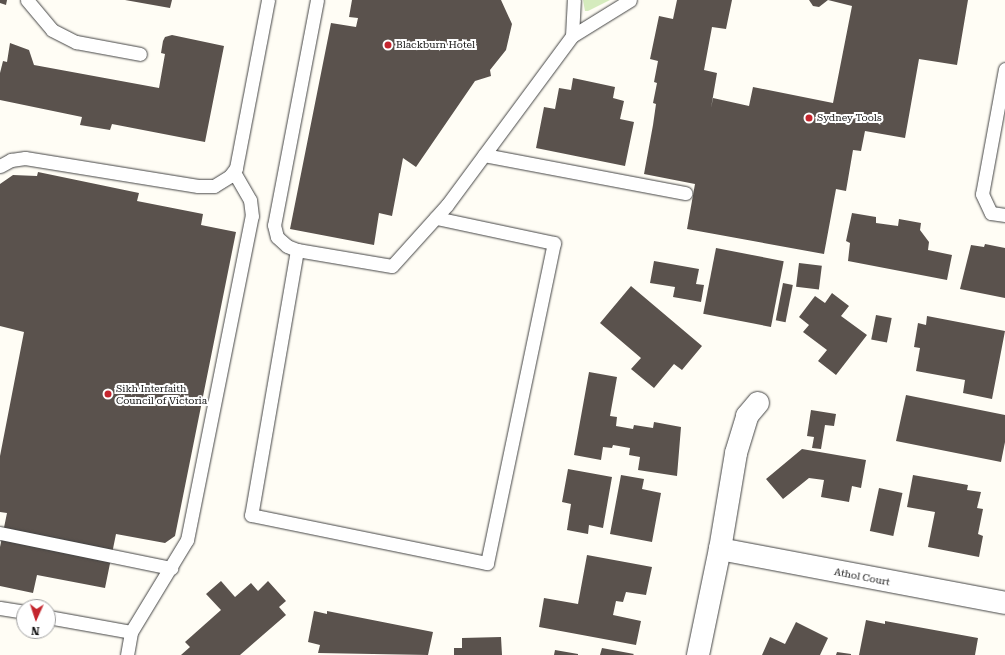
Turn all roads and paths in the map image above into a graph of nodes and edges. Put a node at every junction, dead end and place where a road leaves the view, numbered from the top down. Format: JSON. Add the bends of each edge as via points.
{"nodes":[{"id":1,"x":27,"y":0,"type":"edge"},
{"id":2,"x":268,"y":0,"type":"edge"},
{"id":3,"x":316,"y":0,"type":"edge"},
{"id":4,"x":574,"y":0,"type":"edge"},
{"id":5,"x":630,"y":0,"type":"edge"},
{"id":6,"x":572,"y":36,"type":"junction"},
{"id":7,"x":140,"y":54,"type":"dead end"},
{"id":8,"x":1005,"y":69,"type":"edge"},
{"id":9,"x":484,"y":155,"type":"junction"},
{"id":10,"x":0,"y":166,"type":"edge"},
{"id":11,"x":234,"y":172,"type":"junction"},
{"id":12,"x":685,"y":193,"type":"dead end"},
{"id":13,"x":1005,"y":215,"type":"edge"},
{"id":14,"x":436,"y":218,"type":"junction"},
{"id":15,"x":297,"y":250,"type":"junction"},
{"id":16,"x":758,"y":403,"type":"dead end"},
{"id":17,"x":0,"y":533,"type":"edge"},
{"id":18,"x":720,"y":549,"type":"junction"},
{"id":19,"x":171,"y":568,"type":"junction"},
{"id":20,"x":1005,"y":603,"type":"edge"},
{"id":21,"x":0,"y":608,"type":"edge"},
{"id":22,"x":16,"y":611,"type":"edge"},
{"id":23,"x":56,"y":618,"type":"edge"},
{"id":24,"x":131,"y":632,"type":"junction"},
{"id":25,"x":127,"y":655,"type":"edge"},
{"id":26,"x":698,"y":655,"type":"edge"}],
"edges":[{"from":1,"to":7,"type":"lane","via":[[52,30],[76,42]]},
{"from":2,"to":11,"type":"lane"},
{"from":3,"to":15,"type":"lane","via":[[274,225],[278,237],[287,246]]},
{"from":4,"to":6,"type":"lane"},
{"from":5,"to":6,"type":"lane"},
{"from":6,"to":9,"type":"lane"},
{"from":8,"to":13,"type":"lane","via":[[982,194],[991,212]]},
{"from":9,"to":12,"type":"lane"},
{"from":9,"to":14,"type":"lane"},
{"from":10,"to":11,"type":"lane","via":[[11,160],[25,158],[198,186],[214,186]]},
{"from":11,"to":19,"type":"lane","via":[[250,200],[252,216],[187,540]]},
{"from":14,"to":15,"type":"lane","via":[[392,266]]},
{"from":14,"to":15,"type":"lane","via":[[554,243],[487,563],[251,515]]},
{"from":16,"to":18,"type":"street","via":[[747,416],[742,430]]},
{"from":17,"to":19,"type":"lane"},
{"from":18,"to":20,"type":"street","name":"Athol Court"},
{"from":18,"to":26,"type":"street"},
{"from":19,"to":24,"type":"lane"},
{"from":21,"to":22,"type":"lane"},
{"from":23,"to":24,"type":"lane"},
{"from":24,"to":25,"type":"lane"}]}
